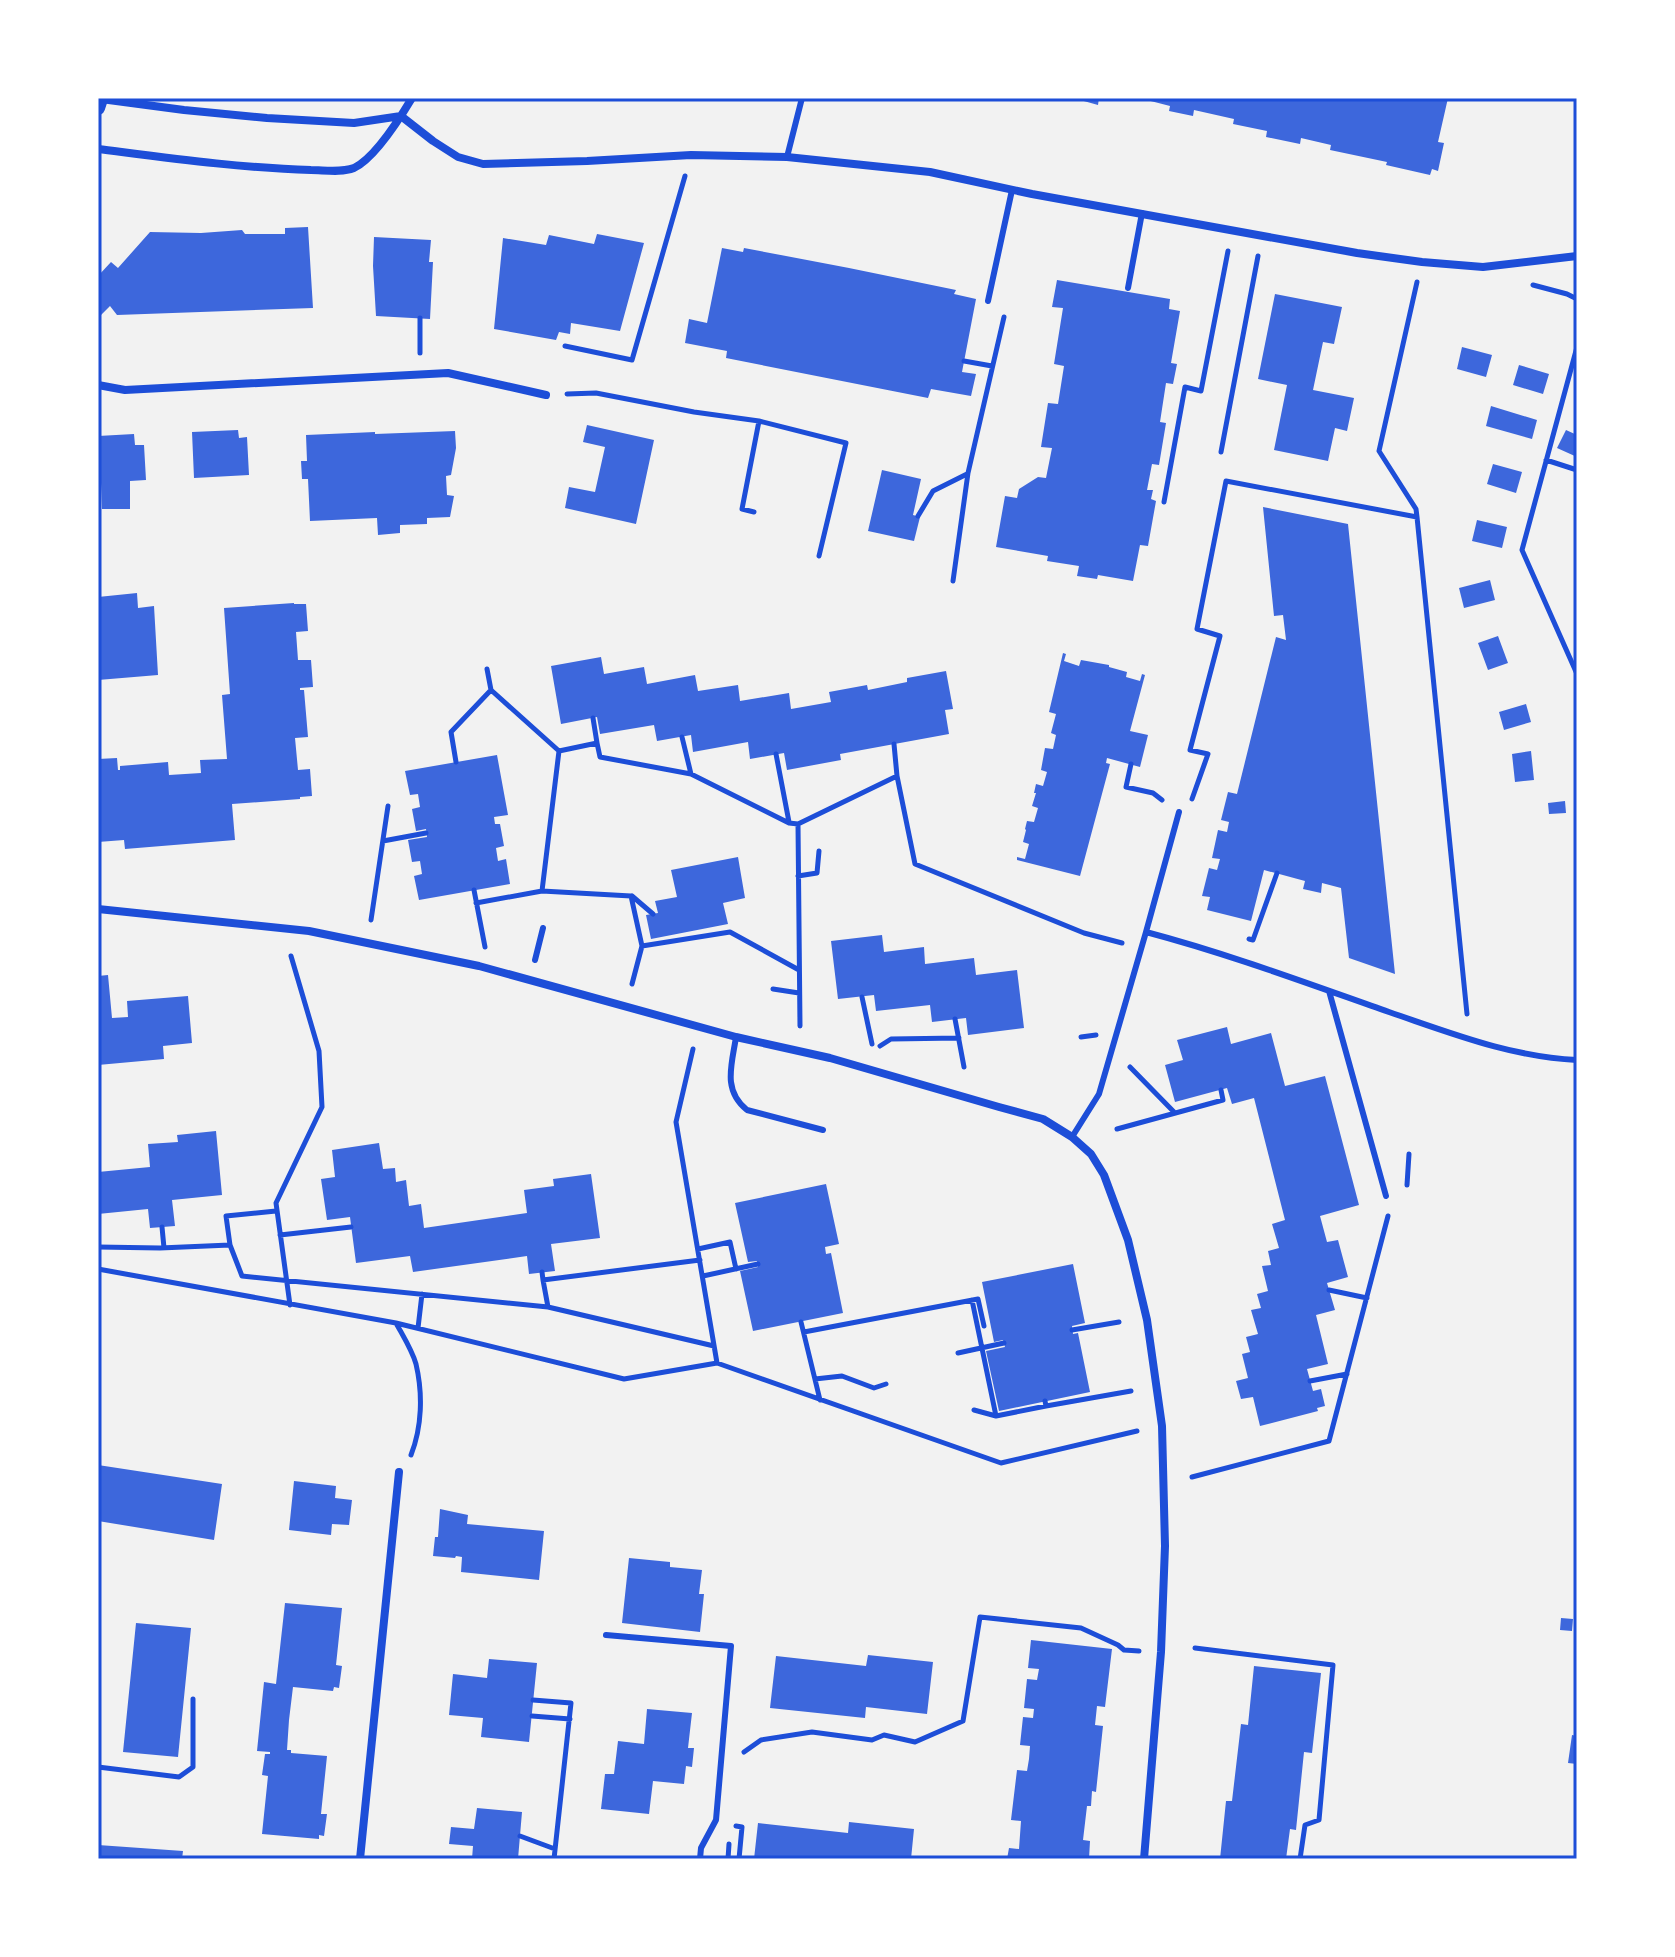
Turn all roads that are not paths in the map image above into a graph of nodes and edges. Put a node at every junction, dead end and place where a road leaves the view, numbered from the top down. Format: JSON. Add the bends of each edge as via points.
{"nodes":[{"id":1,"x":99,"y":98,"type":"edge"},
{"id":2,"x":412,"y":98,"type":"edge"},
{"id":3,"x":802,"y":98,"type":"edge"},
{"id":4,"x":98,"y":108,"type":"edge"},
{"id":5,"x":401,"y":116,"type":"junction"},
{"id":6,"x":98,"y":149,"type":"edge"},
{"id":7,"x":787,"y":157,"type":"junction"},
{"id":8,"x":1012,"y":190,"type":"junction"},
{"id":9,"x":1142,"y":213,"type":"junction"},
{"id":10,"x":1577,"y":256,"type":"edge"},
{"id":11,"x":1128,"y":288,"type":"dead end"},
{"id":12,"x":988,"y":301,"type":"dead end"},
{"id":13,"x":98,"y":385,"type":"edge"},
{"id":14,"x":546,"y":395,"type":"dead end"},
{"id":15,"x":1179,"y":812,"type":"road end"},
{"id":16,"x":98,"y":909,"type":"edge"},
{"id":17,"x":543,"y":928,"type":"dead end"},
{"id":18,"x":1146,"y":932,"type":"junction"},
{"id":19,"x":535,"y":960,"type":"dead end"},
{"id":20,"x":1329,"y":991,"type":"junction"},
{"id":21,"x":736,"y":1037,"type":"junction"},
{"id":22,"x":1577,"y":1060,"type":"edge"},
{"id":23,"x":823,"y":1130,"type":"dead end"},
{"id":24,"x":1072,"y":1137,"type":"junction"},
{"id":25,"x":1386,"y":1196,"type":"road end"},
{"id":26,"x":399,"y":1472,"type":"road end"},
{"id":27,"x":606,"y":1635,"type":"dead end"},
{"id":28,"x":360,"y":1859,"type":"edge"},
{"id":29,"x":700,"y":1859,"type":"edge"},
{"id":30,"x":1144,"y":1859,"type":"edge"}],
"edges":[{"from":1,"to":4,"type":"street"},
{"from":1,"to":5,"type":"street","via":[[281,119],[354,123]]},
{"from":2,"to":5,"type":"street"},
{"from":3,"to":7,"type":"lane"},
{"from":5,"to":6,"type":"street","via":[[368,158],[341,171]]},
{"from":5,"to":7,"type":"street","via":[[458,157],[483,164],[691,155]]},
{"from":7,"to":8,"type":"street","via":[[930,172]]},
{"from":8,"to":9,"type":"street"},
{"from":8,"to":12,"type":"lane"},
{"from":9,"to":10,"type":"street","via":[[1422,262],[1483,267]]},
{"from":9,"to":11,"type":"lane"},
{"from":13,"to":14,"type":"street","via":[[125,390],[448,373]]},
{"from":15,"to":18,"type":"lane"},
{"from":16,"to":21,"type":"street","via":[[309,931],[376,944],[479,966]]},
{"from":17,"to":19,"type":"lane"},
{"from":18,"to":20,"type":"lane"},
{"from":18,"to":24,"type":"lane","via":[[1099,1094]]},
{"from":20,"to":22,"type":"lane","via":[[1469,1040],[1527,1055]]},
{"from":20,"to":25,"type":"lane"},
{"from":21,"to":23,"type":"lane","via":[[730,1074],[740,1104]]},
{"from":21,"to":24,"type":"street","via":[[1043,1119]]},
{"from":24,"to":30,"type":"street","via":[[1104,1175],[1128,1240],[1147,1320],[1162,1426],[1165,1561]]},
{"from":26,"to":28,"type":"street"},
{"from":27,"to":29,"type":"lane","via":[[731,1646],[716,1820]]}]}
